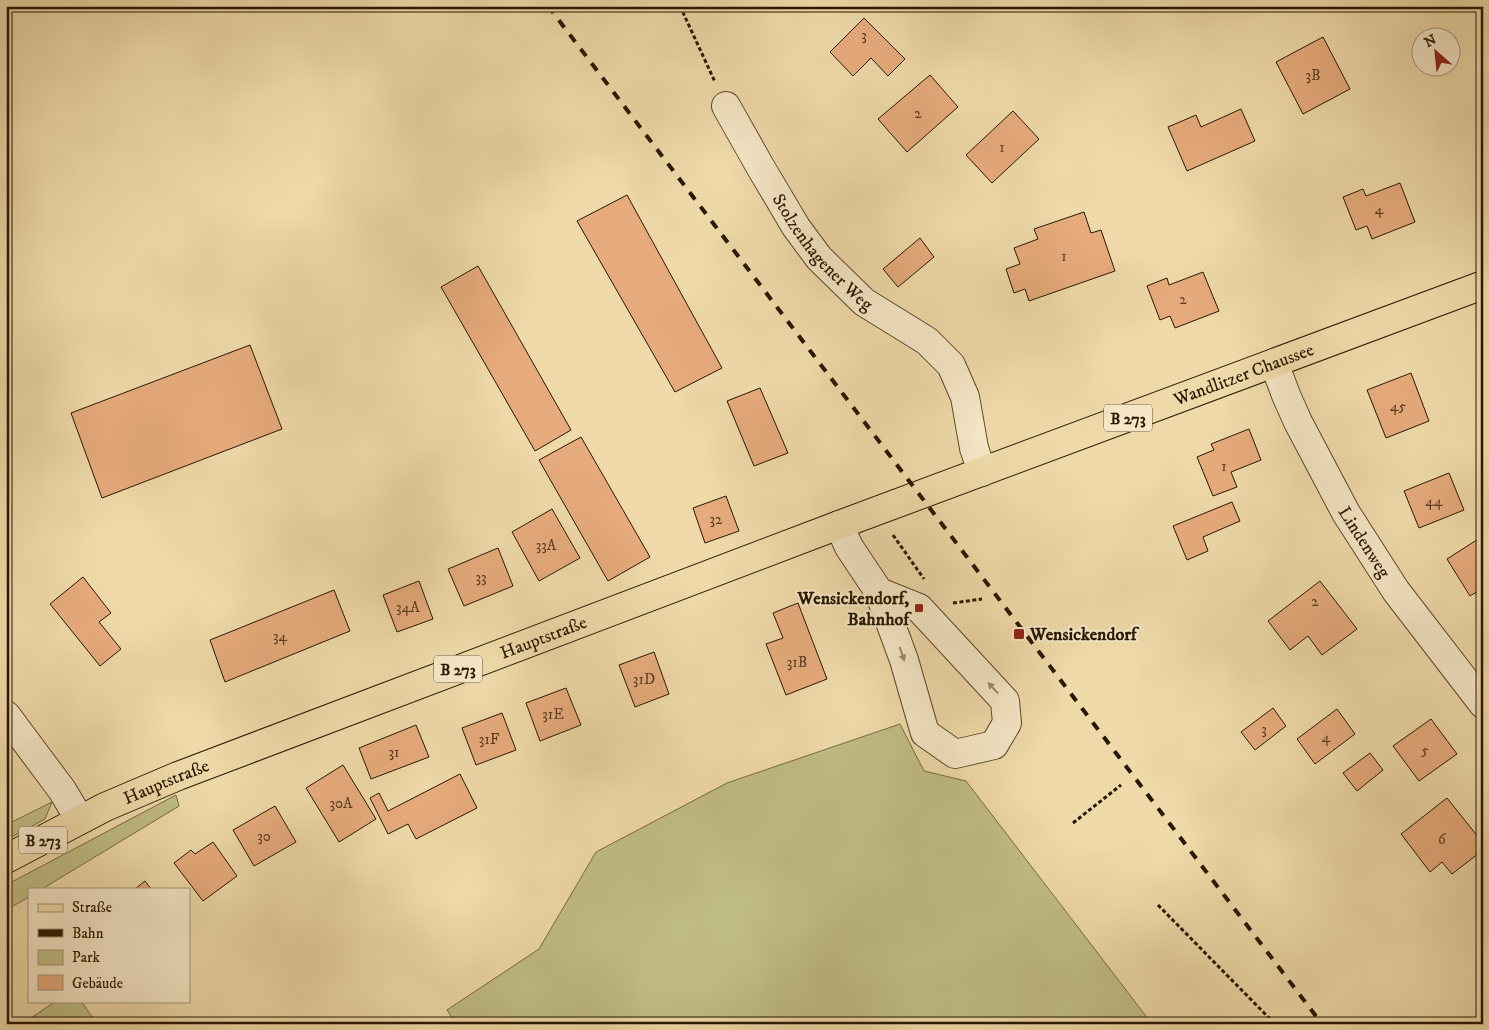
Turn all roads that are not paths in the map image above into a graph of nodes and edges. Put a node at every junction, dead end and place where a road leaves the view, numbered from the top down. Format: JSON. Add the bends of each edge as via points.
{"nodes":[{"id":1,"x":726,"y":106,"type":"road end"},
{"id":2,"x":1483,"y":285,"type":"edge"},
{"id":3,"x":1274,"y":363,"type":"junction"},
{"id":4,"x":982,"y":472,"type":"junction"},
{"id":5,"x":920,"y":495,"type":"joint"},
{"id":6,"x":838,"y":525,"type":"junction"},
{"id":7,"x":879,"y":592,"type":"junction"},
{"id":8,"x":1483,"y":704,"type":"edge"},
{"id":9,"x":6,"y":715,"type":"edge"},
{"id":10,"x":80,"y":820,"type":"junction"},
{"id":11,"x":6,"y":860,"type":"edge"}],
"edges":[{"from":1,"to":4,"type":"street","name":"Stolzenhagener Weg","via":[[796,227],[819,258],[864,302],[927,341],[951,365],[965,397]]},
{"from":2,"to":3,"type":"main road","name":"Wandlitzer Chaussee","number":"B 273"},
{"from":3,"to":4,"type":"main road","name":"Wandlitzer Chaussee","number":"B 273"},
{"from":3,"to":8,"type":"street","name":"Lindenweg","via":[[1298,422],[1346,513],[1396,591]]},
{"from":4,"to":5,"type":"main road","name":"Wandlitzer Chaussee","number":"B 273"},
{"from":5,"to":6,"type":"main road","name":"Hauptstraße","number":"B 273"},
{"from":6,"to":7,"type":"street"},
{"from":6,"to":10,"type":"main road","name":"Hauptstraße","number":"B 273","via":[[178,776]]},
{"from":7,"to":7,"type":"street","one_way":true,"via":[[902,653],[925,732],[955,754],[994,745],[1007,723],[1004,701],[919,608]]},
{"from":9,"to":10,"type":"street","via":[[62,790]]},
{"from":10,"to":11,"type":"main road","name":"Hauptstraße","number":"B 273"}]}
